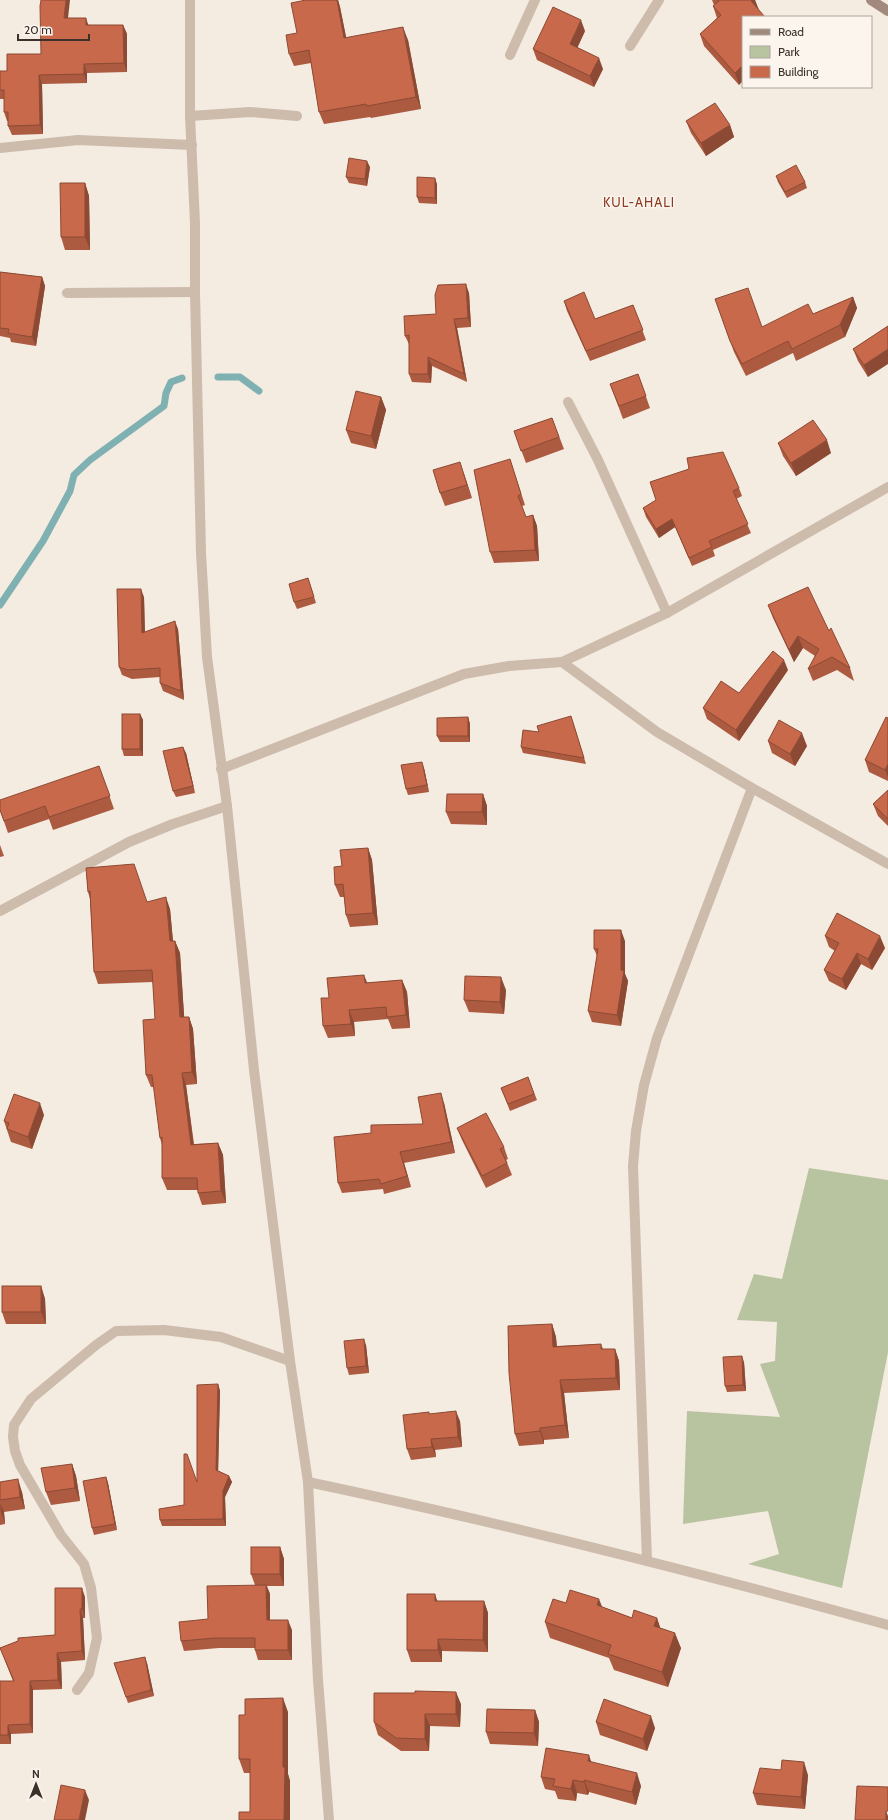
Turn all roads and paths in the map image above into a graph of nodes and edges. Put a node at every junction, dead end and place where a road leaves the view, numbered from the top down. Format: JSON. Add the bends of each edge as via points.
{"nodes":[{"id":1,"x":190,"y":0,"type":"edge"},
{"id":2,"x":535,"y":0,"type":"edge"},
{"id":3,"x":659,"y":0,"type":"edge"},
{"id":4,"x":871,"y":0,"type":"edge"},
{"id":5,"x":888,"y":11,"type":"edge"},
{"id":6,"x":630,"y":46,"type":"dead end"},
{"id":7,"x":510,"y":54,"type":"dead end"},
{"id":8,"x":190,"y":116,"type":"junction"},
{"id":9,"x":297,"y":116,"type":"dead end"},
{"id":10,"x":192,"y":145,"type":"junction"},
{"id":11,"x":0,"y":148,"type":"edge"},
{"id":12,"x":195,"y":292,"type":"junction"},
{"id":13,"x":68,"y":293,"type":"dead end"},
{"id":14,"x":568,"y":402,"type":"dead end"},
{"id":15,"x":888,"y":487,"type":"edge"},
{"id":16,"x":666,"y":613,"type":"junction"},
{"id":17,"x":562,"y":662,"type":"junction"},
{"id":18,"x":221,"y":769,"type":"junction"},
{"id":19,"x":752,"y":788,"type":"junction"},
{"id":20,"x":227,"y":806,"type":"junction"},
{"id":21,"x":888,"y":864,"type":"edge"},
{"id":22,"x":0,"y":911,"type":"edge"},
{"id":23,"x":290,"y":1361,"type":"junction"},
{"id":24,"x":308,"y":1482,"type":"junction"},
{"id":25,"x":646,"y":1561,"type":"junction"},
{"id":26,"x":888,"y":1625,"type":"edge"},
{"id":27,"x":77,"y":1690,"type":"dead end"},
{"id":28,"x":330,"y":1820,"type":"edge"}],
"edges":[{"from":1,"to":8,"type":"street"},
{"from":2,"to":7,"type":"street"},
{"from":3,"to":6,"type":"street"},
{"from":4,"to":5,"type":"street"},
{"from":8,"to":9,"type":"street","via":[[250,112]]},
{"from":8,"to":10,"type":"street"},
{"from":10,"to":11,"type":"street","via":[[78,140]]},
{"from":10,"to":12,"type":"street"},
{"from":12,"to":13,"type":"street"},
{"from":12,"to":18,"type":"street","via":[[201,553],[207,657]]},
{"from":14,"to":16,"type":"street","via":[[598,460]]},
{"from":15,"to":16,"type":"street"},
{"from":16,"to":17,"type":"street"},
{"from":17,"to":18,"type":"street","via":[[509,666],[464,674]]},
{"from":17,"to":19,"type":"street","via":[[658,732]]},
{"from":18,"to":20,"type":"street"},
{"from":19,"to":21,"type":"street"},
{"from":19,"to":25,"type":"street","via":[[657,1038],[644,1085],[636,1131],[633,1166]]},
{"from":20,"to":22,"type":"street","via":[[129,842]]},
{"from":20,"to":23,"type":"street","via":[[254,1070]]},
{"from":23,"to":24,"type":"street"},
{"from":23,"to":27,"type":"street","via":[[221,1337],[164,1330],[116,1331],[31,1399],[14,1424],[12,1437],[20,1466],[61,1535],[84,1564],[91,1588],[97,1638],[89,1673]]},
{"from":24,"to":25,"type":"street","via":[[439,1510]]},
{"from":24,"to":28,"type":"street","via":[[318,1680]]},
{"from":25,"to":26,"type":"street"}]}
